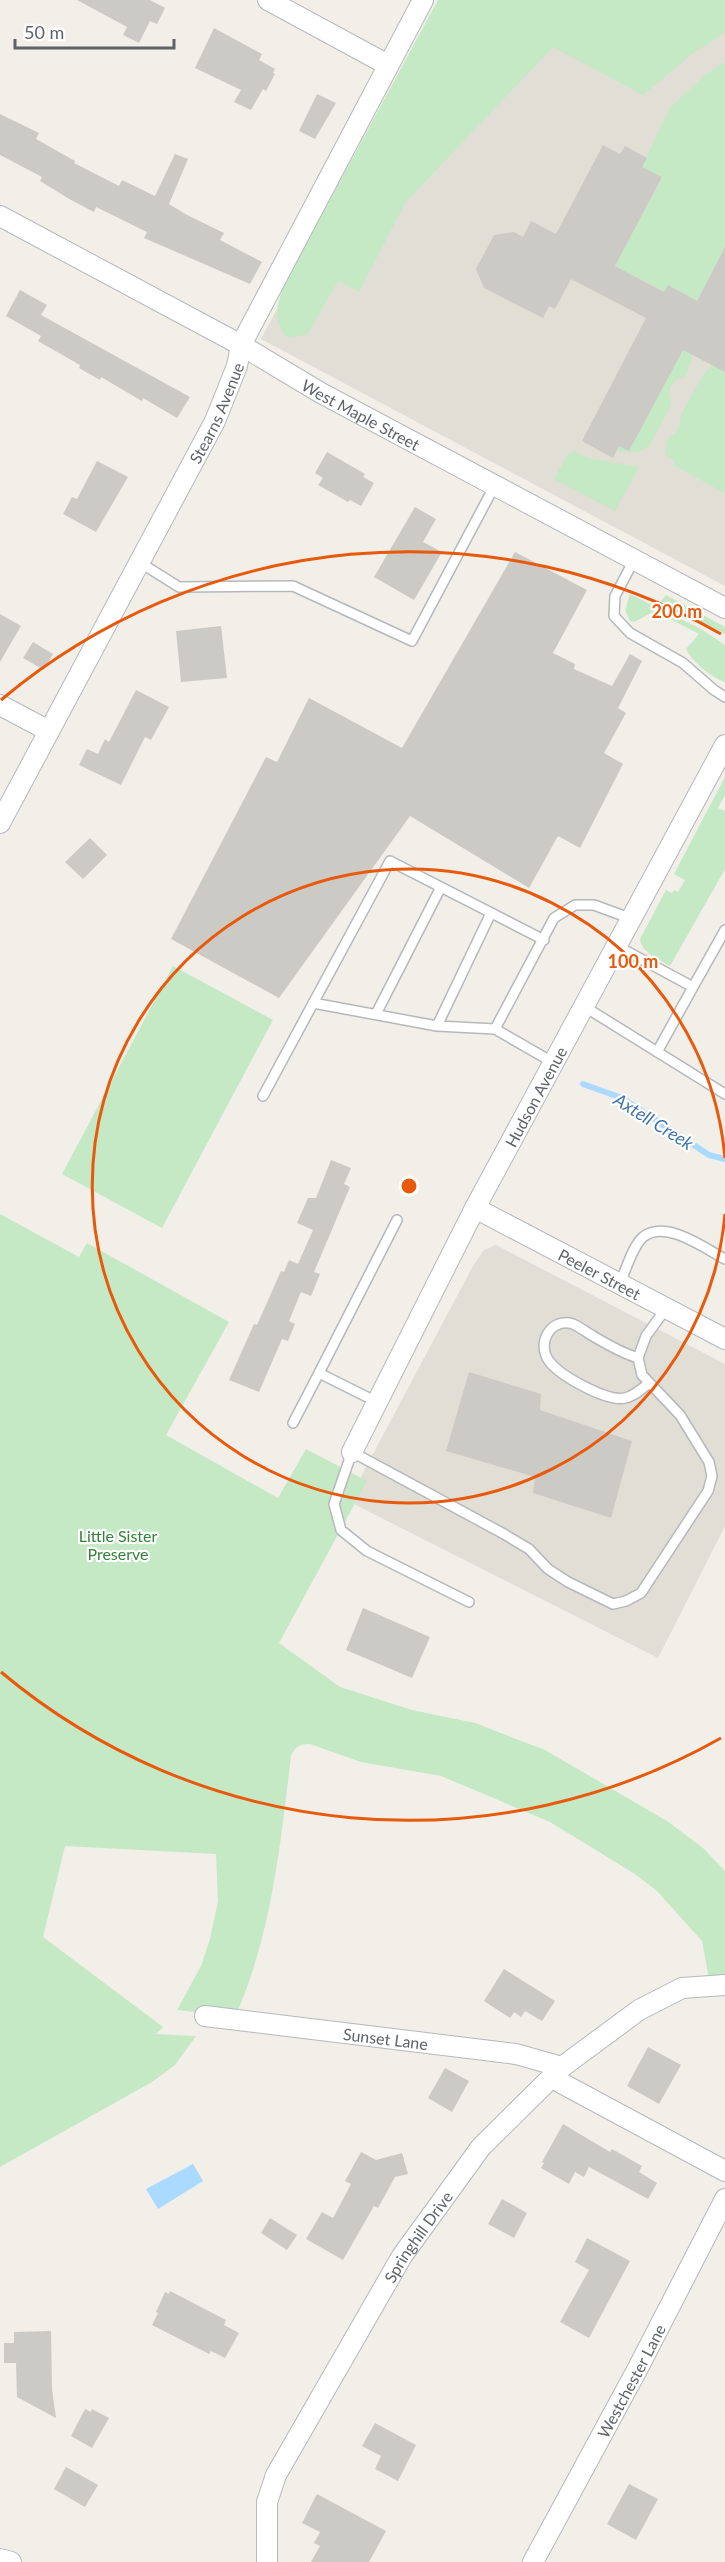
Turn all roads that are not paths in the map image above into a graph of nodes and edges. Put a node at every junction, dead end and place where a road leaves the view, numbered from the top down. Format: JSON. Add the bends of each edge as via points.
{"nodes":[{"id":1,"x":268,"y":0,"type":"edge"},
{"id":2,"x":423,"y":0,"type":"edge"},
{"id":3,"x":388,"y":65,"type":"junction"},
{"id":4,"x":0,"y":216,"type":"edge"},
{"id":5,"x":241,"y":345,"type":"junction"},
{"id":6,"x":495,"y":485,"type":"junction"},
{"id":7,"x":634,"y":560,"type":"junction"},
{"id":8,"x":139,"y":562,"type":"junction"},
{"id":9,"x":725,"y":608,"type":"edge"},
{"id":10,"x":725,"y":697,"type":"edge"},
{"id":11,"x":0,"y":705,"type":"edge"},
{"id":12,"x":49,"y":731,"type":"junction"},
{"id":13,"x":725,"y":745,"type":"edge"},
{"id":14,"x":0,"y":823,"type":"edge"},
{"id":15,"x":441,"y":887,"type":"junction"},
{"id":16,"x":492,"y":913,"type":"junction"},
{"id":17,"x":632,"y":920,"type":"junction"},
{"id":18,"x":725,"y":930,"type":"edge"},
{"id":19,"x":544,"y":940,"type":"junction"},
{"id":20,"x":617,"y":946,"type":"junction"},
{"id":21,"x":693,"y":987,"type":"junction"},
{"id":22,"x":313,"y":1003,"type":"junction"},
{"id":23,"x":585,"y":1007,"type":"junction"},
{"id":24,"x":376,"y":1014,"type":"junction"},
{"id":25,"x":437,"y":1026,"type":"junction"},
{"id":26,"x":495,"y":1029,"type":"junction"},
{"id":27,"x":657,"y":1052,"type":"junction"},
{"id":28,"x":554,"y":1063,"type":"junction"},
{"id":29,"x":725,"y":1094,"type":"edge"},
{"id":30,"x":262,"y":1096,"type":"dead end"},
{"id":31,"x":475,"y":1208,"type":"junction"},
{"id":32,"x":397,"y":1220,"type":"dead end"},
{"id":33,"x":725,"y":1259,"type":"edge"},
{"id":34,"x":620,"y":1283,"type":"junction"},
{"id":35,"x":667,"y":1307,"type":"junction"},
{"id":36,"x":725,"y":1340,"type":"edge"},
{"id":37,"x":638,"y":1358,"type":"junction"},
{"id":38,"x":319,"y":1372,"type":"junction"},
{"id":39,"x":649,"y":1383,"type":"junction"},
{"id":40,"x":377,"y":1402,"type":"junction"},
{"id":41,"x":293,"y":1423,"type":"dead end"},
{"id":42,"x":352,"y":1452,"type":"junction"},
{"id":43,"x":469,"y":1602,"type":"dead end"},
{"id":44,"x":725,"y":1986,"type":"edge"},
{"id":45,"x":205,"y":2016,"type":"dead end"},
{"id":46,"x":557,"y":2072,"type":"junction"},
{"id":47,"x":725,"y":2171,"type":"edge"},
{"id":48,"x":725,"y":2199,"type":"edge"},
{"id":49,"x":0,"y":2559,"type":"edge"},
{"id":50,"x":11,"y":2562,"type":"edge"},
{"id":51,"x":267,"y":2562,"type":"edge"},
{"id":52,"x":533,"y":2562,"type":"edge"}],
"edges":[{"from":1,"to":3,"type":"street"},
{"from":2,"to":3,"type":"street","name":"Stearns Avenue"},
{"from":3,"to":5,"type":"street","name":"Stearns Avenue"},
{"from":4,"to":5,"type":"street","name":"West Maple Street"},
{"from":5,"to":6,"type":"street","name":"West Maple Street","via":[[321,393]]},
{"from":5,"to":8,"type":"street","name":"Stearns Avenue","via":[[237,366],[215,420]]},
{"from":6,"to":7,"type":"street","name":"West Maple Street"},
{"from":6,"to":8,"type":"lane","via":[[412,641],[293,586],[179,587]]},
{"from":7,"to":9,"type":"street","name":"West Maple Street"},
{"from":7,"to":10,"type":"lane","via":[[615,596],[614,616],[630,633],[683,663]]},
{"from":8,"to":12,"type":"street","name":"Stearns Avenue"},
{"from":11,"to":12,"type":"street"},
{"from":12,"to":14,"type":"street","name":"Stearns Avenue"},
{"from":13,"to":17,"type":"street","name":"Hudson Avenue"},
{"from":15,"to":16,"type":"lane"},
{"from":15,"to":22,"type":"lane","via":[[390,861]]},
{"from":15,"to":24,"type":"lane"},
{"from":16,"to":19,"type":"lane"},
{"from":16,"to":25,"type":"lane"},
{"from":17,"to":19,"type":"lane","via":[[594,905],[575,905],[554,918]]},
{"from":17,"to":20,"type":"street","name":"Hudson Avenue"},
{"from":18,"to":21,"type":"lane"},
{"from":19,"to":26,"type":"lane"},
{"from":20,"to":21,"type":"lane"},
{"from":20,"to":23,"type":"street","name":"Hudson Avenue"},
{"from":21,"to":27,"type":"lane"},
{"from":22,"to":24,"type":"lane"},
{"from":22,"to":30,"type":"lane"},
{"from":23,"to":27,"type":"lane"},
{"from":23,"to":28,"type":"street","name":"Hudson Avenue"},
{"from":24,"to":25,"type":"lane"},
{"from":25,"to":26,"type":"lane"},
{"from":26,"to":28,"type":"lane"},
{"from":27,"to":29,"type":"lane"},
{"from":28,"to":31,"type":"street","name":"Hudson Avenue"},
{"from":31,"to":34,"type":"street","name":"Peeler Street"},
{"from":31,"to":40,"type":"street","name":"Hudson Avenue"},
{"from":32,"to":38,"type":"lane"},
{"from":33,"to":34,"type":"lane","via":[[677,1234],[657,1230],[642,1238]]},
{"from":34,"to":35,"type":"street","name":"Peeler Street"},
{"from":35,"to":36,"type":"street","name":"Peeler Street"},
{"from":35,"to":37,"type":"lane","via":[[646,1336]]},
{"from":37,"to":39,"type":"lane","via":[[642,1375]]},
{"from":37,"to":39,"type":"lane","via":[[621,1353],[573,1324],[561,1323],[543,1338],[543,1350],[558,1370],[609,1397],[625,1398]]},
{"from":38,"to":40,"type":"lane"},
{"from":38,"to":41,"type":"lane"},
{"from":39,"to":42,"type":"lane","via":[[680,1415],[709,1462],[712,1476],[708,1491],[641,1593],[626,1601],[613,1604],[568,1582],[504,1534]]},
{"from":40,"to":42,"type":"street","name":"Hudson Avenue"},
{"from":42,"to":43,"type":"lane","via":[[334,1504],[341,1530],[367,1551]]},
{"from":44,"to":46,"type":"street","name":"Springhill Drive","via":[[682,1988],[639,2010]]},
{"from":45,"to":46,"type":"street","name":"Sunset Lane","via":[[516,2054]]},
{"from":46,"to":47,"type":"street","name":"Sunset Lane"},
{"from":46,"to":51,"type":"street","name":"Springhill Drive","via":[[481,2147],[402,2256],[276,2475],[267,2502]]},
{"from":48,"to":52,"type":"street","name":"Westchester Lane"},
{"from":49,"to":50,"type":"street"}]}
